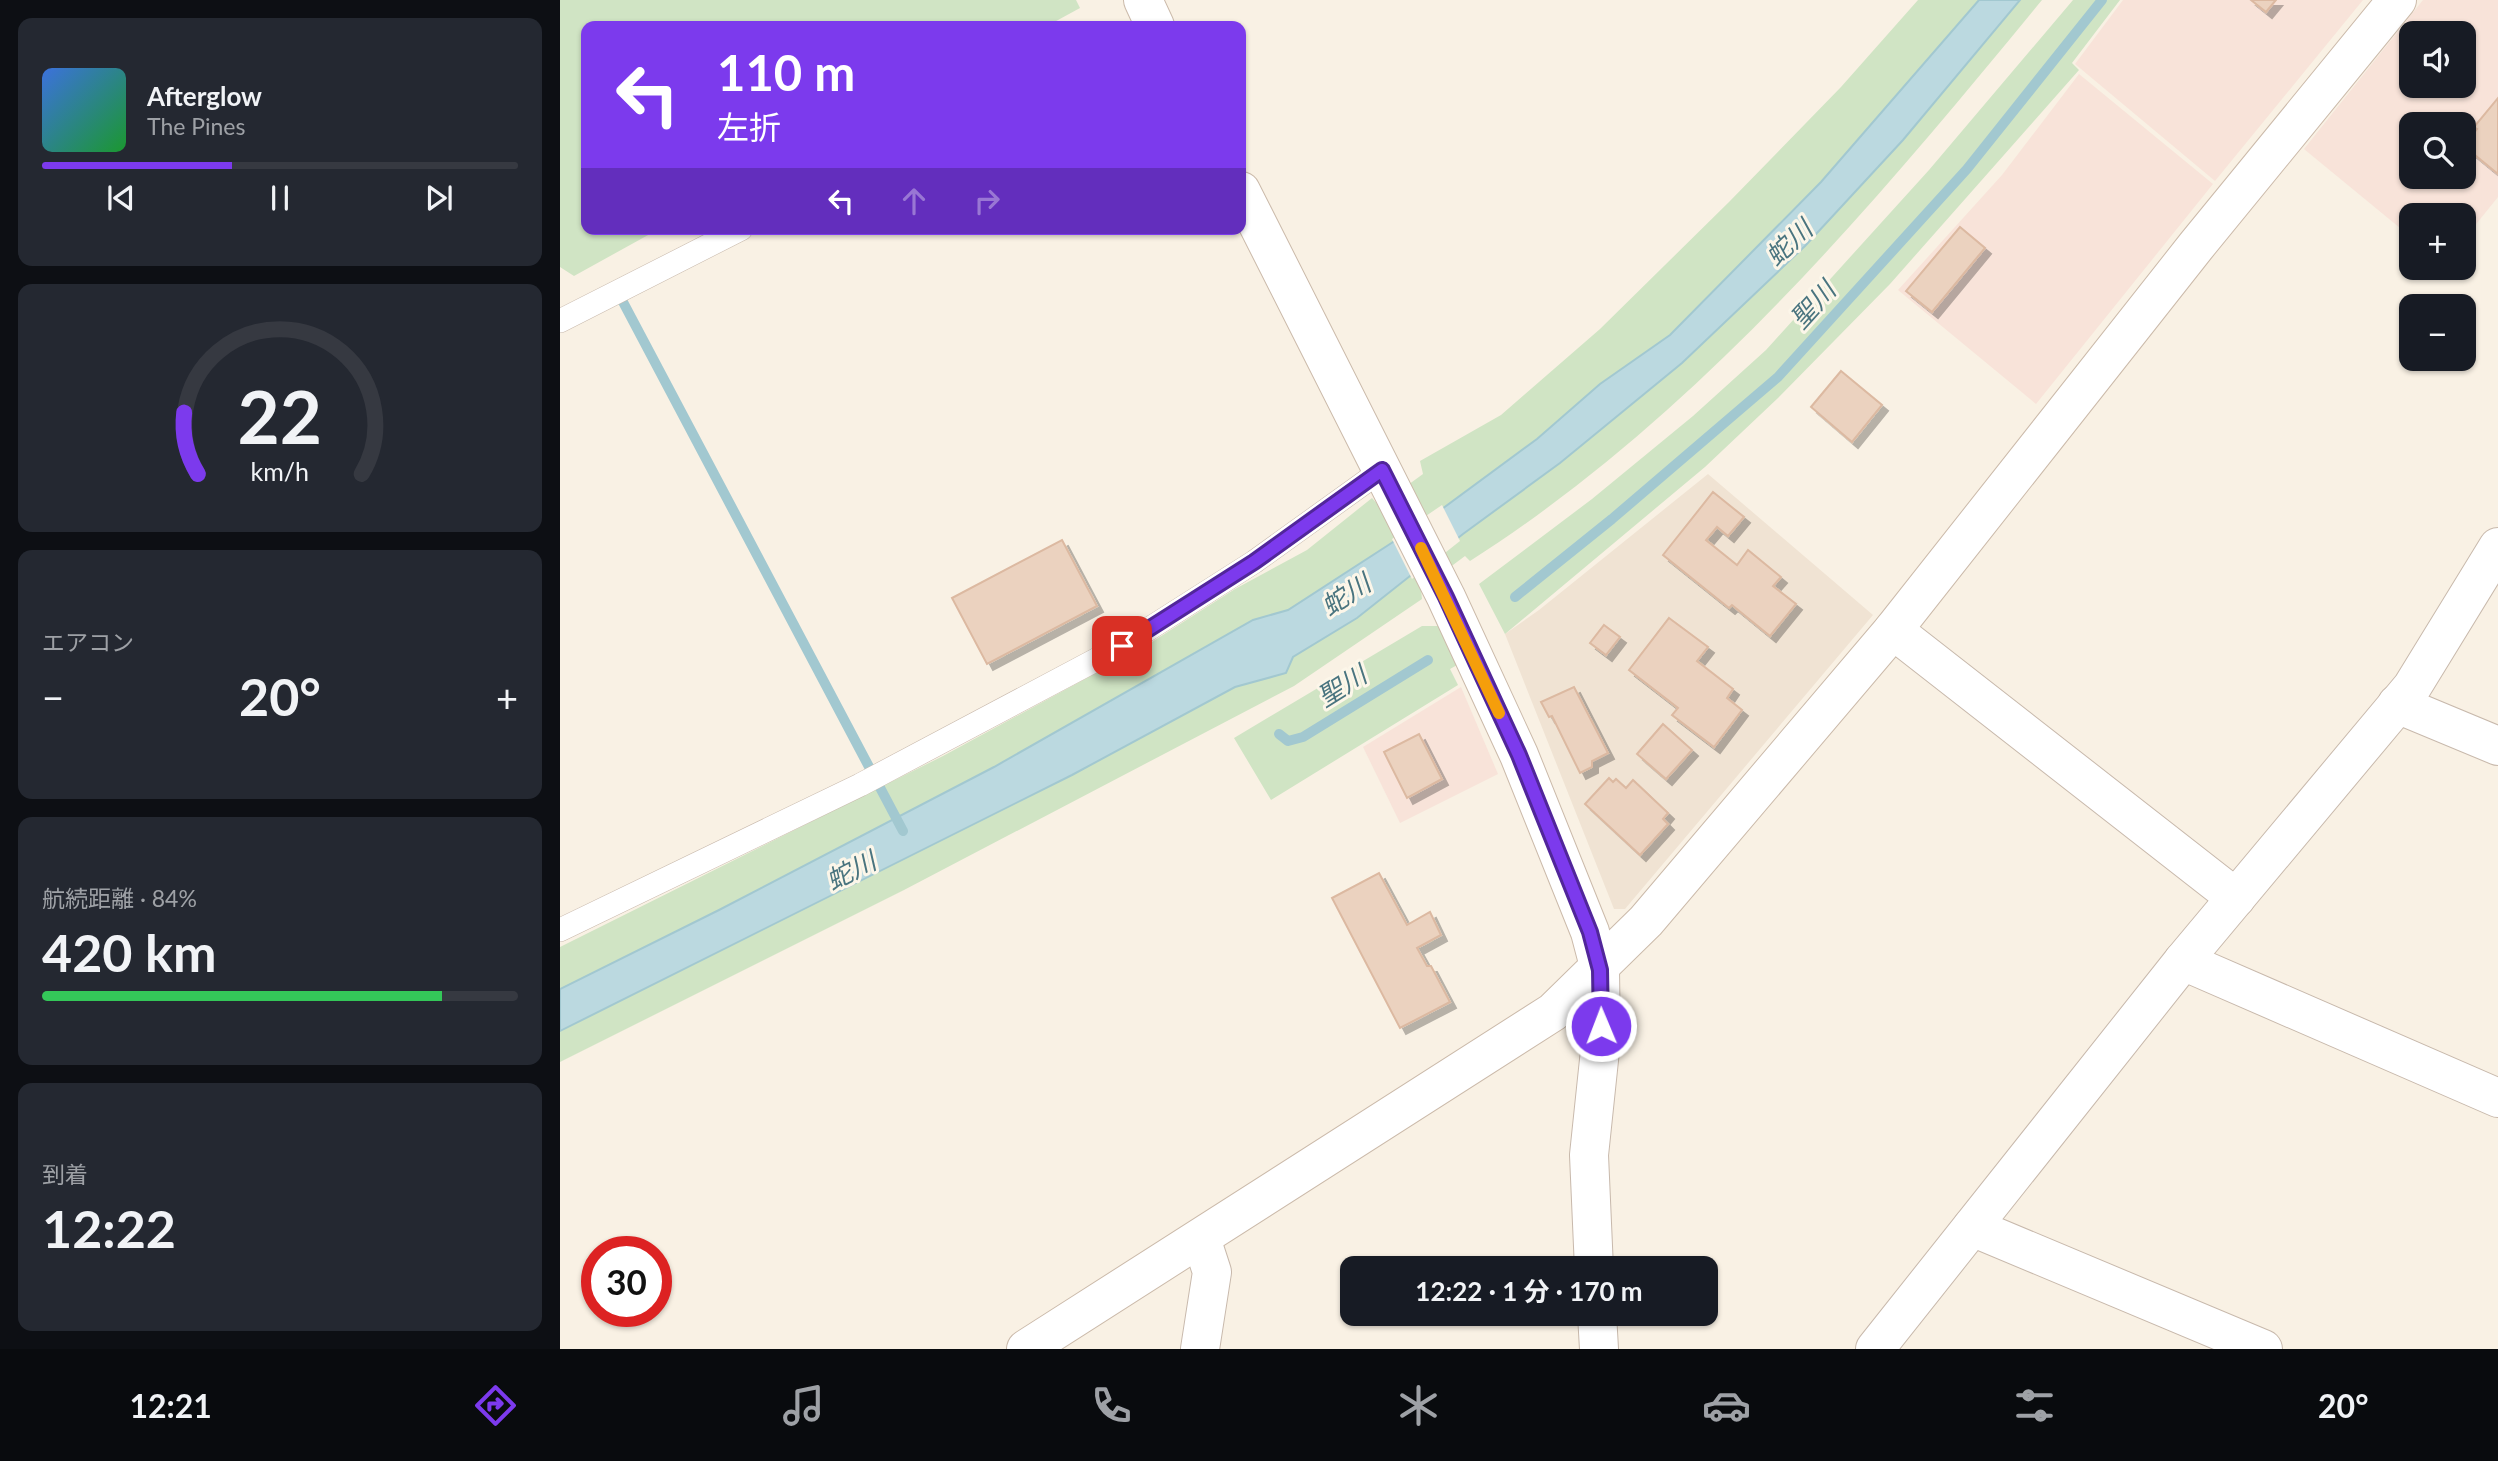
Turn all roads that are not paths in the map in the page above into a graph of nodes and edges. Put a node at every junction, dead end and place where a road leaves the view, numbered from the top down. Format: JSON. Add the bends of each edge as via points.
{"nodes":[{"id":1,"x":2397,"y":0,"type":"edge"},
{"id":2,"x":1246,"y":201,"type":"edge"},
{"id":3,"x":729,"y":235,"type":"edge"},
{"id":4,"x":560,"y":321,"type":"edge"},
{"id":5,"x":1385,"y":477,"type":"junction"},
{"id":6,"x":2498,"y":547,"type":"edge"},
{"id":7,"x":1893,"y":630,"type":"junction"},
{"id":8,"x":2397,"y":704,"type":"junction"},
{"id":9,"x":2498,"y":746,"type":"edge"},
{"id":10,"x":2235,"y":898,"type":"junction"},
{"id":11,"x":560,"y":930,"type":"edge"},
{"id":12,"x":2183,"y":961,"type":"junction"},
{"id":13,"x":1600,"y":970,"type":"junction"},
{"id":14,"x":2498,"y":1098,"type":"edge"},
{"id":15,"x":1972,"y":1227,"type":"junction"},
{"id":16,"x":1201,"y":1238,"type":"junction"},
{"id":17,"x":1593,"y":1256,"type":"edge"},
{"id":18,"x":1598,"y":1326,"type":"edge"},
{"id":19,"x":1026,"y":1349,"type":"edge"},
{"id":20,"x":1200,"y":1349,"type":"edge"},
{"id":21,"x":1599,"y":1349,"type":"edge"},
{"id":22,"x":1875,"y":1349,"type":"edge"},
{"id":23,"x":2263,"y":1349,"type":"edge"}],
"edges":[{"from":1,"to":7,"type":"street"},
{"from":2,"to":5,"type":"street"},
{"from":3,"to":4,"type":"lane"},
{"from":5,"to":11,"type":"lane","via":[[1122,646],[860,785]]},
{"from":5,"to":13,"type":"street","via":[[1519,755],[1590,932]]},
{"from":6,"to":8,"type":"street"},
{"from":7,"to":10,"type":"street"},
{"from":7,"to":13,"type":"street"},
{"from":8,"to":9,"type":"street"},
{"from":8,"to":10,"type":"street"},
{"from":10,"to":12,"type":"street"},
{"from":12,"to":14,"type":"street"},
{"from":12,"to":15,"type":"street"},
{"from":13,"to":16,"type":"street","via":[[1553,1012]]},
{"from":13,"to":17,"type":"street","via":[[1601,1041],[1589,1155]]},
{"from":15,"to":22,"type":"street"},
{"from":15,"to":23,"type":"street"},
{"from":16,"to":19,"type":"street"},
{"from":16,"to":20,"type":"street","via":[[1212,1272]]},
{"from":18,"to":21,"type":"street"}]}
